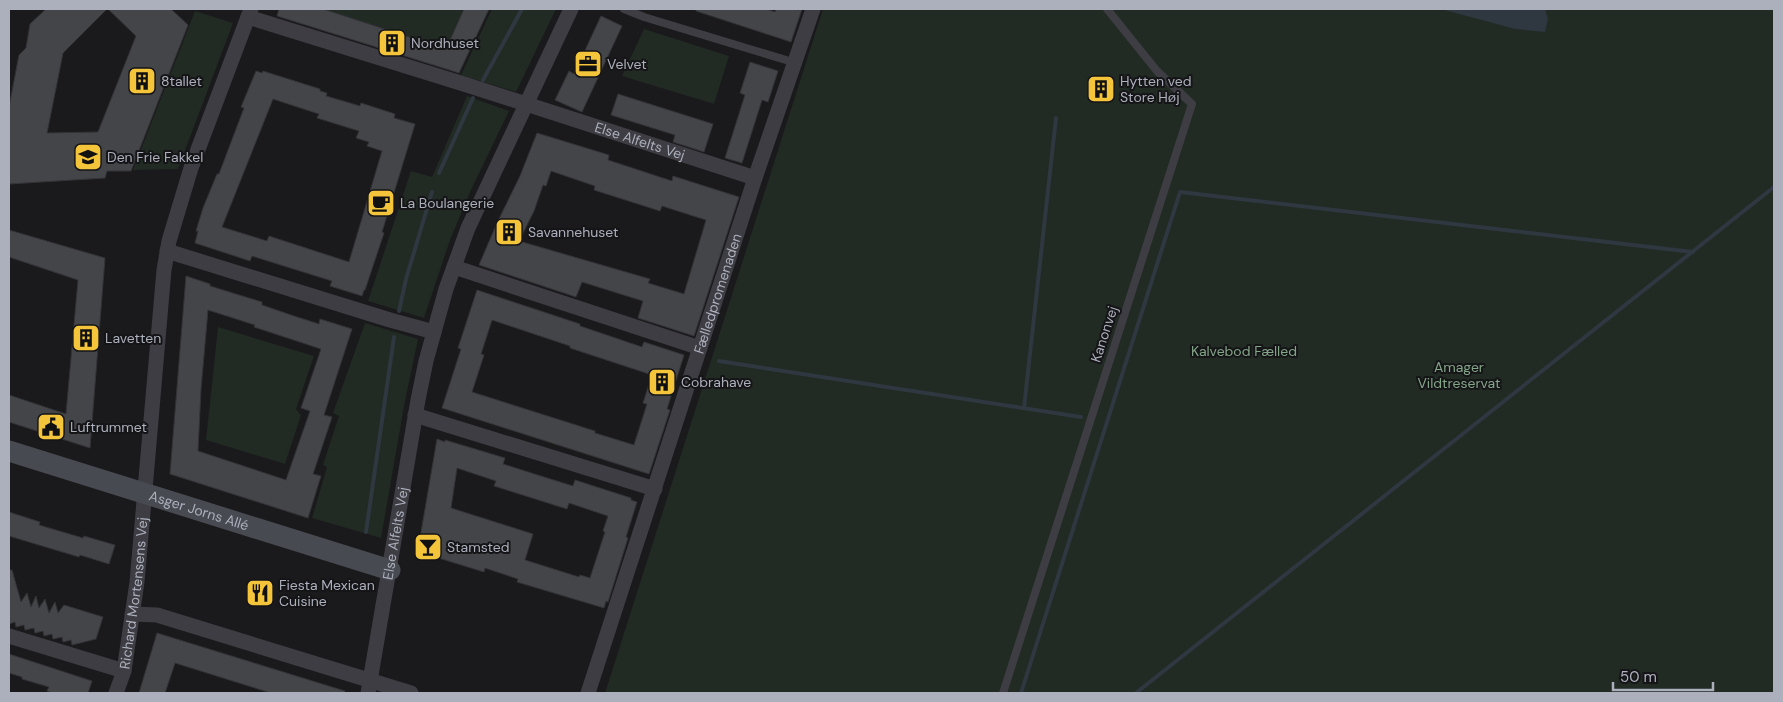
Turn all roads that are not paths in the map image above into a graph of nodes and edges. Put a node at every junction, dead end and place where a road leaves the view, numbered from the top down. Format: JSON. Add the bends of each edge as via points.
{"nodes":[{"id":1,"x":571,"y":9,"type":"edge"},
{"id":2,"x":624,"y":9,"type":"edge"},
{"id":3,"x":813,"y":9,"type":"edge"},
{"id":4,"x":1107,"y":9,"type":"edge"},
{"id":5,"x":249,"y":13,"type":"edge"},
{"id":6,"x":796,"y":63,"type":"junction"},
{"id":7,"x":525,"y":105,"type":"junction"},
{"id":8,"x":755,"y":178,"type":"junction"},
{"id":9,"x":167,"y":251,"type":"junction"},
{"id":10,"x":454,"y":267,"type":"junction"},
{"id":11,"x":434,"y":332,"type":"junction"},
{"id":12,"x":700,"y":348,"type":"junction"},
{"id":13,"x":415,"y":415,"type":"junction"},
{"id":14,"x":9,"y":450,"type":"edge"},
{"id":15,"x":655,"y":489,"type":"junction"},
{"id":16,"x":145,"y":494,"type":"junction"},
{"id":17,"x":390,"y":570,"type":"junction"},
{"id":18,"x":132,"y":614,"type":"junction"},
{"id":19,"x":9,"y":636,"type":"edge"},
{"id":20,"x":124,"y":671,"type":"junction"},
{"id":21,"x":369,"y":687,"type":"edge"},
{"id":22,"x":116,"y":693,"type":"edge"},
{"id":23,"x":411,"y":693,"type":"edge"},
{"id":24,"x":588,"y":693,"type":"edge"},
{"id":25,"x":1003,"y":693,"type":"edge"}],
"edges":[{"from":1,"to":7,"type":"street","name":"Else Alfelts Vej"},
{"from":2,"to":6,"type":"lane"},
{"from":3,"to":6,"type":"street","name":"Fælledpromenaden"},
{"from":4,"to":25,"type":"lane","name":"Kanonvej","via":[[1157,71],[1192,104]]},
{"from":5,"to":7,"type":"street","name":"Richard Mortensens Vej"},
{"from":5,"to":9,"type":"street","name":"Richard Mortensens Vej","via":[[192,168]]},
{"from":6,"to":8,"type":"street","name":"Fælledpromenaden"},
{"from":7,"to":8,"type":"street","name":"Else Alfelts Vej"},
{"from":7,"to":10,"type":"street","name":"Else Alfelts Vej"},
{"from":8,"to":12,"type":"street","name":"Fælledpromenaden"},
{"from":9,"to":11,"type":"street"},
{"from":9,"to":16,"type":"street","name":"Richard Mortensens Vej"},
{"from":10,"to":11,"type":"street","name":"Else Alfelts Vej"},
{"from":10,"to":12,"type":"street"},
{"from":11,"to":13,"type":"street","name":"Else Alfelts Vej"},
{"from":12,"to":15,"type":"street","name":"Fælledpromenaden"},
{"from":13,"to":15,"type":"street"},
{"from":13,"to":17,"type":"street","name":"Else Alfelts Vej"},
{"from":14,"to":16,"type":"street","name":"Asger Jorns Allé"},
{"from":15,"to":24,"type":"street","name":"Fælledpromenaden"},
{"from":16,"to":17,"type":"street","name":"Asger Jorns Allé"},
{"from":16,"to":18,"type":"street","name":"Richard Mortensens Vej"},
{"from":17,"to":21,"type":"street","name":"Else Alfelts Vej"},
{"from":18,"to":20,"type":"street","name":"Richard Mortensens Vej"},
{"from":18,"to":21,"type":"street","via":[[157,616]]},
{"from":19,"to":20,"type":"street"},
{"from":20,"to":22,"type":"street","name":"Richard Mortensens Vej"},
{"from":21,"to":23,"type":"street"}]}
